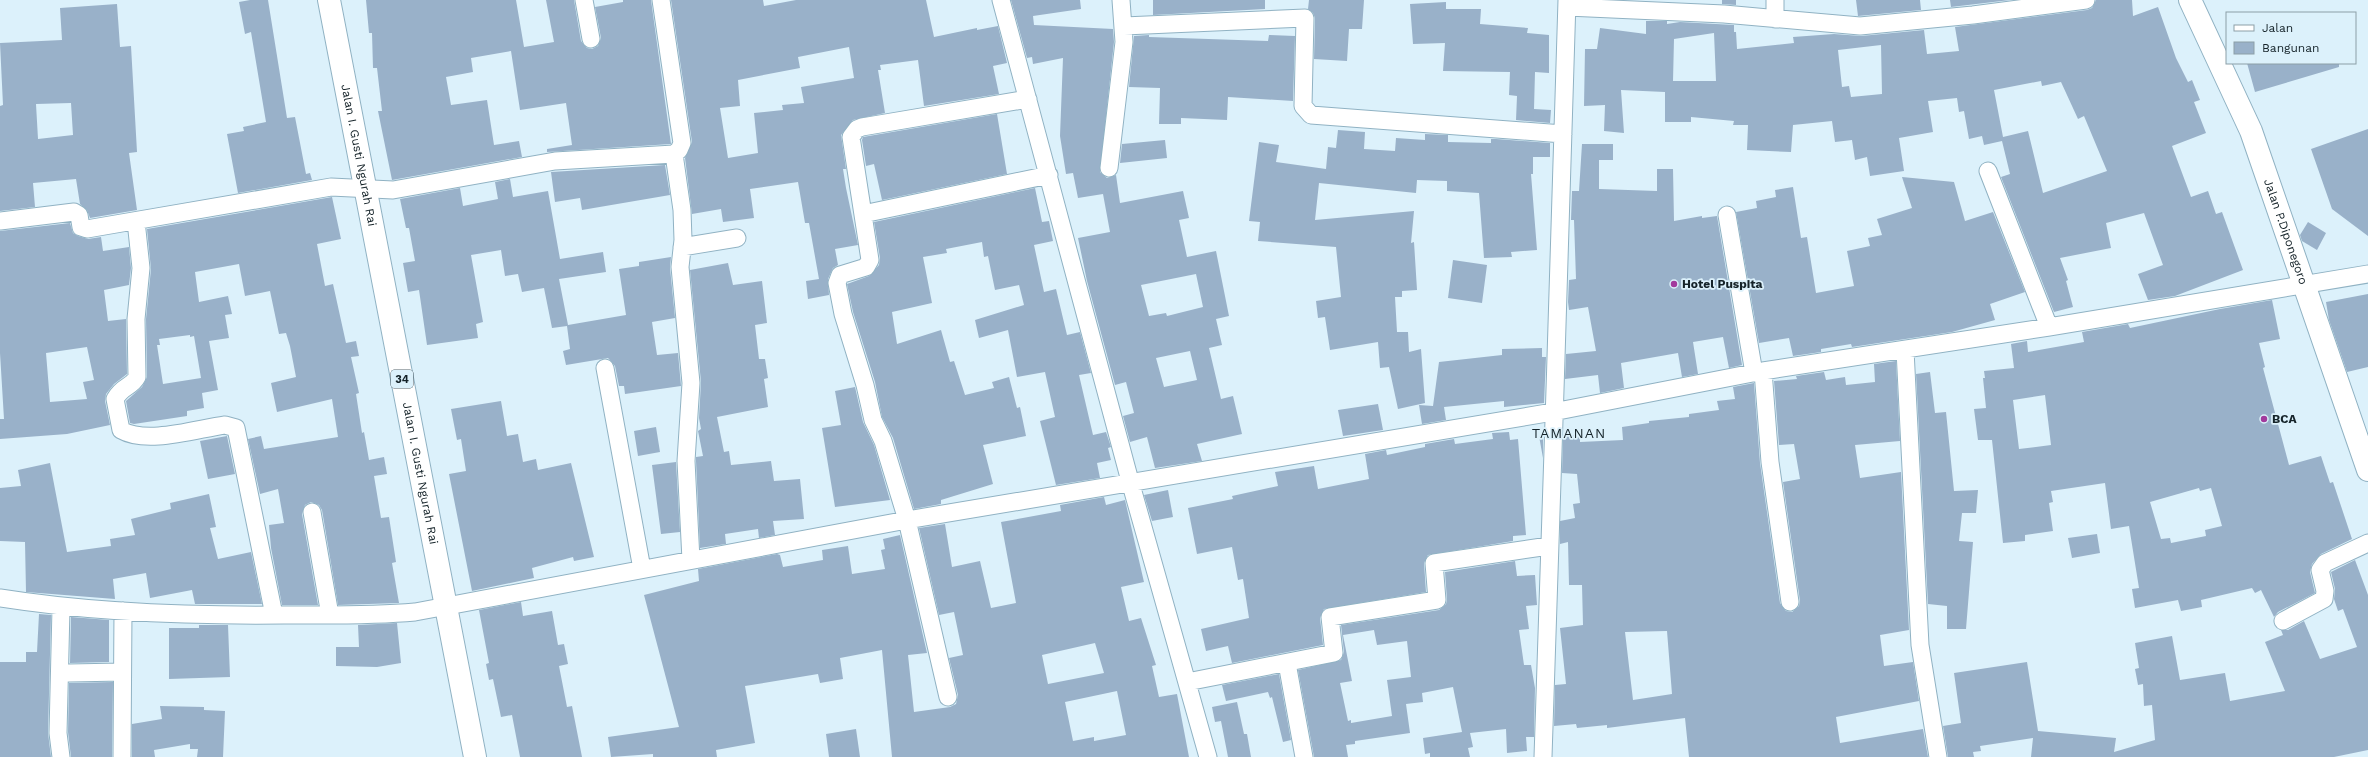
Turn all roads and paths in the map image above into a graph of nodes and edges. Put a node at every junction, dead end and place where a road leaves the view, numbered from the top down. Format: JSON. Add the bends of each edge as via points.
{"nodes":[{"id":1,"x":329,"y":0,"type":"edge"},
{"id":2,"x":584,"y":0,"type":"edge"},
{"id":3,"x":661,"y":0,"type":"edge"},
{"id":4,"x":1000,"y":0,"type":"edge"},
{"id":5,"x":1121,"y":0,"type":"edge"},
{"id":6,"x":1775,"y":0,"type":"edge"},
{"id":7,"x":2086,"y":0,"type":"edge"},
{"id":8,"x":2190,"y":0,"type":"edge"},
{"id":9,"x":1567,"y":4,"type":"edge"},
{"id":10,"x":1775,"y":19,"type":"junction"},
{"id":11,"x":1124,"y":26,"type":"junction"},
{"id":12,"x":591,"y":40,"type":"dead end"},
{"id":13,"x":1028,"y":99,"type":"junction"},
{"id":14,"x":1563,"y":134,"type":"junction"},
{"id":15,"x":674,"y":154,"type":"junction"},
{"id":16,"x":1109,"y":168,"type":"dead end"},
{"id":17,"x":1988,"y":171,"type":"dead end"},
{"id":18,"x":1049,"y":175,"type":"junction"},
{"id":19,"x":365,"y":190,"type":"junction"},
{"id":20,"x":863,"y":214,"type":"junction"},
{"id":21,"x":1727,"y":215,"type":"dead end"},
{"id":22,"x":0,"y":221,"type":"edge"},
{"id":23,"x":136,"y":221,"type":"junction"},
{"id":24,"x":737,"y":238,"type":"dead end"},
{"id":25,"x":682,"y":247,"type":"junction"},
{"id":26,"x":2368,"y":274,"type":"edge"},
{"id":27,"x":2305,"y":283,"type":"junction"},
{"id":28,"x":2048,"y":327,"type":"junction"},
{"id":29,"x":1905,"y":350,"type":"junction"},
{"id":30,"x":604,"y":368,"type":"dead end"},
{"id":31,"x":1758,"y":372,"type":"junction"},
{"id":32,"x":1552,"y":412,"type":"junction"},
{"id":33,"x":2368,"y":470,"type":"edge"},
{"id":34,"x":1130,"y":481,"type":"junction"},
{"id":35,"x":312,"y":512,"type":"dead end"},
{"id":36,"x":907,"y":520,"type":"junction"},
{"id":37,"x":2368,"y":543,"type":"edge"},
{"id":38,"x":1549,"y":546,"type":"junction"},
{"id":39,"x":691,"y":560,"type":"junction"},
{"id":40,"x":642,"y":569,"type":"junction"},
{"id":41,"x":0,"y":598,"type":"edge"},
{"id":42,"x":1790,"y":602,"type":"dead end"},
{"id":43,"x":61,"y":608,"type":"junction"},
{"id":44,"x":446,"y":608,"type":"junction"},
{"id":45,"x":123,"y":611,"type":"junction"},
{"id":46,"x":274,"y":615,"type":"junction"},
{"id":47,"x":330,"y":615,"type":"junction"},
{"id":48,"x":2283,"y":621,"type":"dead end"},
{"id":49,"x":1287,"y":663,"type":"junction"},
{"id":50,"x":122,"y":672,"type":"junction"},
{"id":51,"x":69,"y":673,"type":"dead end"},
{"id":52,"x":1187,"y":682,"type":"junction"},
{"id":53,"x":948,"y":697,"type":"dead end"},
{"id":54,"x":122,"y":756,"type":"dead end"},
{"id":55,"x":61,"y":757,"type":"edge"},
{"id":56,"x":476,"y":757,"type":"edge"},
{"id":57,"x":1208,"y":757,"type":"edge"},
{"id":58,"x":1304,"y":757,"type":"edge"},
{"id":59,"x":1543,"y":757,"type":"edge"},
{"id":60,"x":1938,"y":757,"type":"edge"}],
"edges":[{"from":1,"to":19,"type":"main road","name":"Jalan I. Gusti Ngurah Rai","number":"34"},
{"from":2,"to":12,"type":"street"},
{"from":3,"to":15,"type":"street","via":[[682,143]]},
{"from":4,"to":13,"type":"street"},
{"from":5,"to":11,"type":"street"},
{"from":6,"to":10,"type":"street"},
{"from":7,"to":10,"type":"street","via":[[1860,26]]},
{"from":8,"to":27,"type":"main road","name":"Jalan P.Diponegoro","via":[[2252,132]]},
{"from":9,"to":10,"type":"street"},
{"from":9,"to":14,"type":"street"},
{"from":11,"to":14,"type":"street","via":[[1304,18],[1302,99],[1303,106],[1311,115]]},
{"from":11,"to":16,"type":"street"},
{"from":13,"to":18,"type":"street"},
{"from":13,"to":20,"type":"street","via":[[857,129],[851,137],[851,143]]},
{"from":14,"to":32,"type":"street","via":[[1560,272]]},
{"from":15,"to":19,"type":"street","via":[[555,161],[393,190]]},
{"from":15,"to":25,"type":"street","via":[[682,210]]},
{"from":17,"to":28,"type":"street"},
{"from":18,"to":20,"type":"street"},
{"from":18,"to":34,"type":"street"},
{"from":19,"to":23,"type":"street","via":[[331,187]]},
{"from":19,"to":44,"type":"main road","name":"Jalan I. Gusti Ngurah Rai","number":"34"},
{"from":20,"to":36,"type":"street","via":[[870,260],[866,267],[840,275],[837,283],[843,314],[873,420],[883,440]]},
{"from":21,"to":31,"type":"street"},
{"from":22,"to":23,"type":"street","via":[[74,212],[79,215],[81,227],[87,229]]},
{"from":23,"to":46,"type":"street","via":[[141,268],[136,319],[138,377],[134,383],[122,388],[115,399],[121,430],[130,435],[154,437],[225,425],[236,428]]},
{"from":24,"to":25,"type":"street"},
{"from":25,"to":39,"type":"street","via":[[680,267],[691,383],[686,461]]},
{"from":26,"to":27,"type":"street"},
{"from":27,"to":28,"type":"street"},
{"from":27,"to":33,"type":"main road","name":"Jalan P.Diponegoro"},
{"from":28,"to":29,"type":"street"},
{"from":29,"to":31,"type":"street"},
{"from":29,"to":60,"type":"street","via":[[1920,646]]},
{"from":30,"to":40,"type":"street"},
{"from":31,"to":32,"type":"street"},
{"from":31,"to":42,"type":"street"},
{"from":32,"to":34,"type":"street"},
{"from":32,"to":38,"type":"street"},
{"from":34,"to":36,"type":"street"},
{"from":34,"to":52,"type":"street"},
{"from":35,"to":47,"type":"street"},
{"from":36,"to":39,"type":"street"},
{"from":36,"to":53,"type":"street"},
{"from":37,"to":48,"type":"street","via":[[2325,562],[2320,570],[2325,591],[2324,599]]},
{"from":38,"to":49,"type":"street","via":[[1436,562],[1434,566],[1437,600],[1331,616],[1335,652]]},
{"from":38,"to":59,"type":"street"},
{"from":39,"to":40,"type":"street"},
{"from":40,"to":44,"type":"street"},
{"from":41,"to":43,"type":"street"},
{"from":43,"to":45,"type":"street"},
{"from":43,"to":55,"type":"street","via":[[58,733]]},
{"from":44,"to":47,"type":"street","via":[[381,615]]},
{"from":44,"to":56,"type":"main road","name":"Jalan I. Gusti Ngurah Rai","number":"34"},
{"from":45,"to":46,"type":"street"},
{"from":45,"to":50,"type":"street"},
{"from":46,"to":47,"type":"street"},
{"from":49,"to":52,"type":"street"},
{"from":49,"to":58,"type":"street"},
{"from":50,"to":51,"type":"street"},
{"from":50,"to":54,"type":"street"},
{"from":52,"to":57,"type":"street"}]}
